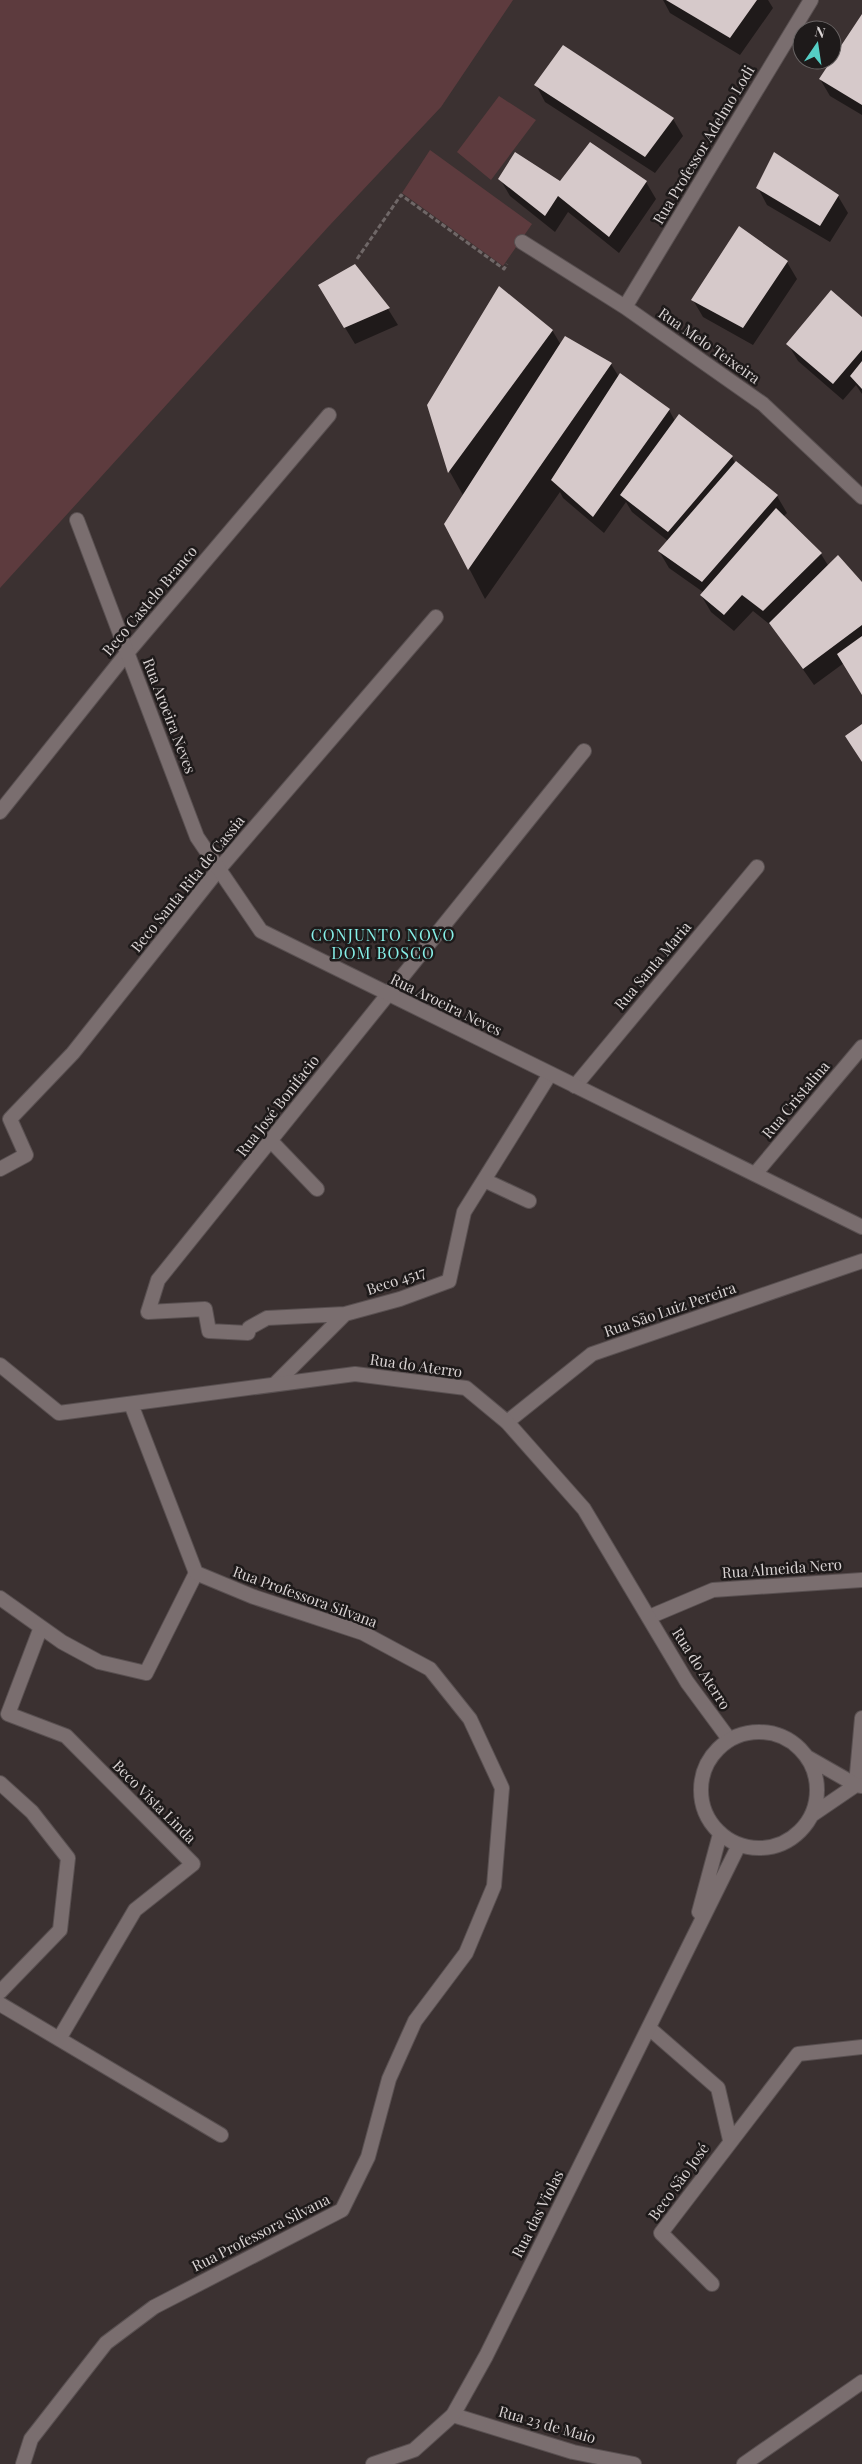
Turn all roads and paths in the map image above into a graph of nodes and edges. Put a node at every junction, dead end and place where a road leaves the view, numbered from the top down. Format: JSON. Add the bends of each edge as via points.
{"nodes":[{"id":1,"x":811,"y":0,"type":"edge"},
{"id":2,"x":522,"y":242,"type":"joint"},
{"id":3,"x":357,"y":259,"type":"dead end"},
{"id":4,"x":625,"y":307,"type":"junction"},
{"id":5,"x":329,"y":415,"type":"dead end"},
{"id":6,"x":862,"y":497,"type":"edge"},
{"id":7,"x":77,"y":520,"type":"dead end"},
{"id":8,"x":436,"y":617,"type":"dead end"},
{"id":9,"x":128,"y":653,"type":"junction"},
{"id":10,"x":584,"y":751,"type":"dead end"},
{"id":11,"x":0,"y":812,"type":"edge"},
{"id":12,"x":757,"y":866,"type":"dead end"},
{"id":13,"x":220,"y":869,"type":"junction"},
{"id":14,"x":388,"y":994,"type":"junction"},
{"id":15,"x":862,"y":1047,"type":"edge"},
{"id":16,"x":550,"y":1074,"type":"junction"},
{"id":17,"x":575,"y":1086,"type":"junction"},
{"id":18,"x":271,"y":1141,"type":"junction"},
{"id":19,"x":0,"y":1169,"type":"edge"},
{"id":20,"x":755,"y":1174,"type":"junction"},
{"id":21,"x":484,"y":1180,"type":"junction"},
{"id":22,"x":317,"y":1189,"type":"dead end"},
{"id":23,"x":529,"y":1202,"type":"dead end"},
{"id":24,"x":862,"y":1227,"type":"edge"},
{"id":25,"x":862,"y":1261,"type":"edge"},
{"id":26,"x":345,"y":1314,"type":"junction"},
{"id":27,"x":0,"y":1364,"type":"edge"},
{"id":28,"x":274,"y":1384,"type":"junction"},
{"id":29,"x":131,"y":1404,"type":"junction"},
{"id":30,"x":507,"y":1422,"type":"junction"},
{"id":31,"x":196,"y":1573,"type":"junction"},
{"id":32,"x":862,"y":1580,"type":"edge"},
{"id":33,"x":0,"y":1598,"type":"edge"},
{"id":34,"x":649,"y":1618,"type":"junction"},
{"id":35,"x":41,"y":1627,"type":"junction"},
{"id":36,"x":862,"y":1718,"type":"edge"},
{"id":37,"x":729,"y":1739,"type":"junction"},
{"id":38,"x":807,"y":1757,"type":"junction"},
{"id":39,"x":0,"y":1782,"type":"edge"},
{"id":40,"x":859,"y":1786,"type":"edge"},
{"id":41,"x":812,"y":1815,"type":"junction"},
{"id":42,"x":720,"y":1834,"type":"junction"},
{"id":43,"x":740,"y":1845,"type":"junction"},
{"id":44,"x":692,"y":1940,"type":"junction"},
{"id":45,"x":0,"y":1992,"type":"edge"},
{"id":46,"x":0,"y":2004,"type":"edge"},
{"id":47,"x":649,"y":2028,"type":"junction"},
{"id":48,"x":59,"y":2039,"type":"junction"},
{"id":49,"x":862,"y":2048,"type":"edge"},
{"id":50,"x":221,"y":2135,"type":"dead end"},
{"id":51,"x":730,"y":2140,"type":"junction"},
{"id":52,"x":712,"y":2284,"type":"dead end"},
{"id":53,"x":862,"y":2382,"type":"edge"},
{"id":54,"x":453,"y":2414,"type":"junction"},
{"id":55,"x":23,"y":2464,"type":"edge"},
{"id":56,"x":373,"y":2464,"type":"edge"},
{"id":57,"x":634,"y":2464,"type":"edge"},
{"id":58,"x":744,"y":2464,"type":"edge"}],
"edges":[{"from":1,"to":4,"type":"street","name":"Rua Professor Adelmo Lodi"},
{"from":2,"to":3,"type":"path","via":[[504,268],[401,195]]},
{"from":2,"to":4,"type":"street","name":"Rua Melo Teixeira"},
{"from":4,"to":6,"type":"street","name":"Rua Melo Teixeira","via":[[764,404]]},
{"from":5,"to":9,"type":"street","name":"Beco Castelo Branco"},
{"from":7,"to":9,"type":"street","name":"Rua Aroeira Neves"},
{"from":8,"to":13,"type":"street","name":"Beco Santa Rita de Cassia"},
{"from":9,"to":11,"type":"street","name":"Beco Castelo Branco"},
{"from":9,"to":13,"type":"street","name":"Rua Aroeira Neves","via":[[197,837]]},
{"from":10,"to":14,"type":"street","name":"Rua José Bonifacio"},
{"from":12,"to":17,"type":"street","name":"Rua Santa Maria"},
{"from":13,"to":14,"type":"street","name":"Rua Aroeira Neves","via":[[261,930]]},
{"from":13,"to":19,"type":"street","name":"Beco Santa Rita de Cassia","via":[[73,1054],[10,1119],[26,1155]]},
{"from":14,"to":16,"type":"street","name":"Rua Aroeira Neves"},
{"from":14,"to":18,"type":"street","name":"Rua José Bonifacio"},
{"from":15,"to":20,"type":"street","name":"Rua Cristalina"},
{"from":16,"to":17,"type":"street","name":"Rua Aroeira Neves"},
{"from":16,"to":21,"type":"street","name":"Beco 4517"},
{"from":17,"to":20,"type":"street","name":"Rua Aroeira Neves"},
{"from":18,"to":22,"type":"street"},
{"from":18,"to":26,"type":"street","name":"Rua José Bonifacio","via":[[158,1280],[148,1312],[205,1309],[209,1330],[248,1334],[248,1328],[267,1318]]},
{"from":20,"to":24,"type":"street","name":"Rua Aroeira Neves"},
{"from":21,"to":23,"type":"street"},
{"from":21,"to":26,"type":"street","name":"Beco 4517","via":[[464,1212],[449,1281]]},
{"from":25,"to":30,"type":"street","name":"Rua São Luiz Pereira","via":[[592,1354]]},
{"from":26,"to":28,"type":"street","name":"Beco 4517"},
{"from":27,"to":29,"type":"street","name":"Rua do Aterro","via":[[59,1413]]},
{"from":28,"to":29,"type":"street","name":"Rua do Aterro"},
{"from":28,"to":30,"type":"street","name":"Rua do Aterro","via":[[355,1374],[466,1388]]},
{"from":29,"to":31,"type":"street"},
{"from":30,"to":34,"type":"street","name":"Rua do Aterro","via":[[584,1509]]},
{"from":31,"to":35,"type":"street","via":[[146,1673],[100,1662]]},
{"from":31,"to":55,"type":"street","name":"Rua Professora Silvana","via":[[254,1598],[363,1633],[430,1669],[470,1719],[502,1788],[494,1886],[466,1953],[415,2021],[389,2079],[368,2158],[342,2210],[154,2307],[106,2343],[31,2439]]},
{"from":32,"to":34,"type":"street","name":"Rua Almeida Nero","via":[[713,1590]]},
{"from":33,"to":35,"type":"street"},
{"from":34,"to":37,"type":"street","name":"Rua do Aterro","via":[[687,1682]]},
{"from":35,"to":48,"type":"street","name":"Beco Vista Linda","via":[[8,1714],[66,1736],[193,1864],[134,1910]]},
{"from":36,"to":40,"type":"street"},
{"from":37,"to":38,"type":"street","via":[[745,1733],[772,1733],[796,1744]]},
{"from":37,"to":42,"type":"street","via":[[712,1754],[702,1774],[700,1796],[706,1817]]},
{"from":38,"to":40,"type":"street"},
{"from":38,"to":41,"type":"street","via":[[816,1776],[817,1796]]},
{"from":39,"to":45,"type":"street","via":[[32,1812],[68,1858],[60,1930]]},
{"from":40,"to":41,"type":"street"},
{"from":41,"to":43,"type":"street","via":[[800,1832],[782,1844],[761,1848]]},
{"from":42,"to":43,"type":"street"},
{"from":42,"to":44,"type":"street","name":"Rua das Violas"},
{"from":43,"to":44,"type":"street","name":"Rua das Violas"},
{"from":44,"to":47,"type":"street","name":"Rua das Violas"},
{"from":46,"to":48,"type":"street"},
{"from":47,"to":51,"type":"street","via":[[718,2088]]},
{"from":47,"to":54,"type":"street","name":"Rua das Violas","via":[[486,2356]]},
{"from":48,"to":50,"type":"street"},
{"from":49,"to":51,"type":"street","via":[[798,2054]]},
{"from":51,"to":52,"type":"street","name":"Beco São José","via":[[661,2232]]},
{"from":53,"to":58,"type":"street"},
{"from":54,"to":56,"type":"street","name":"Rua das Violas","via":[[414,2450]]},
{"from":54,"to":57,"type":"street","name":"Rua 23 de Maio","via":[[572,2452]]}]}
